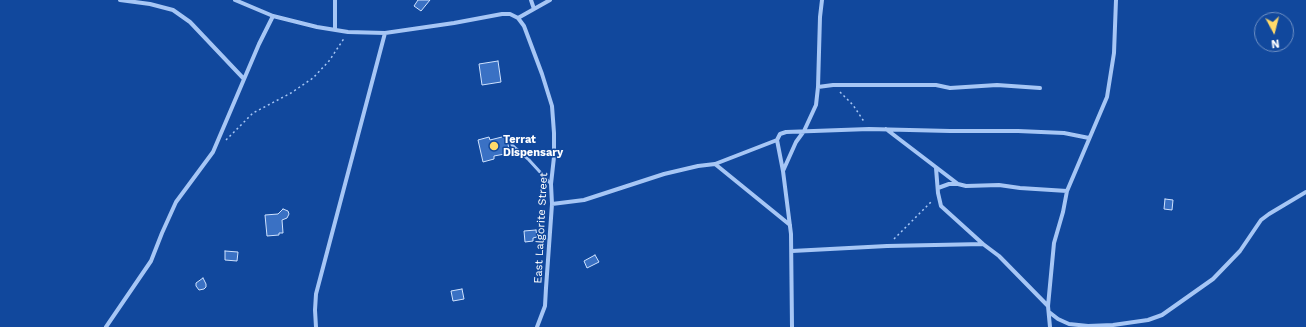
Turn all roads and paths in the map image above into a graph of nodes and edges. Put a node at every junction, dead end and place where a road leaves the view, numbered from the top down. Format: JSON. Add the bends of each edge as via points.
{"nodes":[{"id":1,"x":120,"y":0,"type":"edge"},
{"id":2,"x":235,"y":0,"type":"edge"},
{"id":3,"x":335,"y":0,"type":"edge"},
{"id":4,"x":531,"y":0,"type":"edge"},
{"id":5,"x":550,"y":0,"type":"edge"},
{"id":6,"x":822,"y":0,"type":"edge"},
{"id":7,"x":1116,"y":0,"type":"edge"},
{"id":8,"x":534,"y":9,"type":"junction"},
{"id":9,"x":273,"y":16,"type":"junction"},
{"id":10,"x":518,"y":18,"type":"junction"},
{"id":11,"x":335,"y":30,"type":"junction"},
{"id":12,"x":348,"y":32,"type":"junction"},
{"id":13,"x":386,"y":33,"type":"junction"},
{"id":14,"x":244,"y":79,"type":"junction"},
{"id":15,"x":833,"y":85,"type":"junction"},
{"id":16,"x":818,"y":87,"type":"junction"},
{"id":17,"x":1040,"y":88,"type":"dead end"},
{"id":18,"x":869,"y":129,"type":"junction"},
{"id":19,"x":885,"y":129,"type":"junction"},
{"id":20,"x":804,"y":131,"type":"junction"},
{"id":21,"x":1089,"y":138,"type":"junction"},
{"id":22,"x":776,"y":140,"type":"junction"},
{"id":23,"x":224,"y":142,"type":"dead end"},
{"id":24,"x":512,"y":145,"type":"dead end"},
{"id":25,"x":715,"y":164,"type":"junction"},
{"id":26,"x":936,"y":168,"type":"junction"},
{"id":27,"x":783,"y":171,"type":"junction"},
{"id":28,"x":551,"y":184,"type":"junction"},
{"id":29,"x":958,"y":184,"type":"junction"},
{"id":30,"x":938,"y":188,"type":"junction"},
{"id":31,"x":1067,"y":191,"type":"junction"},
{"id":32,"x":1306,"y":192,"type":"edge"},
{"id":33,"x":938,"y":195,"type":"junction"},
{"id":34,"x":552,"y":204,"type":"junction"},
{"id":35,"x":790,"y":225,"type":"junction"},
{"id":36,"x":983,"y":244,"type":"junction"},
{"id":37,"x":887,"y":246,"type":"junction"},
{"id":38,"x":792,"y":251,"type":"junction"},
{"id":39,"x":1048,"y":306,"type":"junction"},
{"id":40,"x":1049,"y":312,"type":"junction"},
{"id":41,"x":106,"y":327,"type":"edge"},
{"id":42,"x":316,"y":327,"type":"edge"},
{"id":43,"x":537,"y":327,"type":"edge"},
{"id":44,"x":792,"y":327,"type":"edge"},
{"id":45,"x":1050,"y":327,"type":"edge"}],
"edges":[{"from":1,"to":14,"type":"street","via":[[173,10],[190,22]]},
{"from":2,"to":9,"type":"street"},
{"from":3,"to":11,"type":"street"},
{"from":4,"to":8,"type":"street"},
{"from":5,"to":8,"type":"street"},
{"from":6,"to":16,"type":"street"},
{"from":7,"to":21,"type":"street","via":[[1114,53],[1106,97]]},
{"from":8,"to":10,"type":"street"},
{"from":9,"to":11,"type":"street"},
{"from":9,"to":14,"type":"street"},
{"from":10,"to":13,"type":"street","via":[[502,14]]},
{"from":10,"to":28,"type":"street","name":"East Lalgorite Street","via":[[536,56],[552,106],[554,157]]},
{"from":11,"to":12,"type":"street"},
{"from":12,"to":13,"type":"street"},
{"from":12,"to":23,"type":"path","via":[[340,47],[313,78],[253,113]]},
{"from":13,"to":42,"type":"street","via":[[316,294]]},
{"from":14,"to":41,"type":"street","via":[[213,152],[176,202],[150,261]]},
{"from":15,"to":16,"type":"street"},
{"from":15,"to":17,"type":"street"},
{"from":15,"to":18,"type":"path","via":[[853,105]]},
{"from":16,"to":20,"type":"street","via":[[816,105]]},
{"from":18,"to":19,"type":"street"},
{"from":18,"to":20,"type":"street"},
{"from":19,"to":21,"type":"street","via":[[1026,131],[1064,133]]},
{"from":19,"to":26,"type":"street"},
{"from":20,"to":22,"type":"street","via":[[782,133]]},
{"from":20,"to":27,"type":"street"},
{"from":21,"to":31,"type":"street"},
{"from":22,"to":25,"type":"street"},
{"from":22,"to":27,"type":"street"},
{"from":24,"to":28,"type":"lane"},
{"from":25,"to":34,"type":"street","via":[[664,174],[584,200]]},
{"from":25,"to":35,"type":"street"},
{"from":26,"to":29,"type":"street"},
{"from":26,"to":30,"type":"street"},
{"from":27,"to":35,"type":"street"},
{"from":28,"to":34,"type":"street","name":"East Lalgorite Street"},
{"from":29,"to":30,"type":"street"},
{"from":29,"to":31,"type":"street"},
{"from":30,"to":33,"type":"street"},
{"from":31,"to":39,"type":"street","via":[[1054,243]]},
{"from":32,"to":40,"type":"street","via":[[1261,220],[1240,251],[1213,279],[1162,315],[1148,320],[1088,326],[1070,324]]},
{"from":33,"to":36,"type":"street","via":[[942,206]]},
{"from":33,"to":37,"type":"path"},
{"from":34,"to":43,"type":"street","name":"East Lalgorite Street","via":[[545,306]]},
{"from":35,"to":38,"type":"street"},
{"from":36,"to":37,"type":"street"},
{"from":36,"to":39,"type":"street"},
{"from":37,"to":38,"type":"street"},
{"from":38,"to":44,"type":"street"},
{"from":39,"to":40,"type":"street"},
{"from":40,"to":45,"type":"street"}]}
